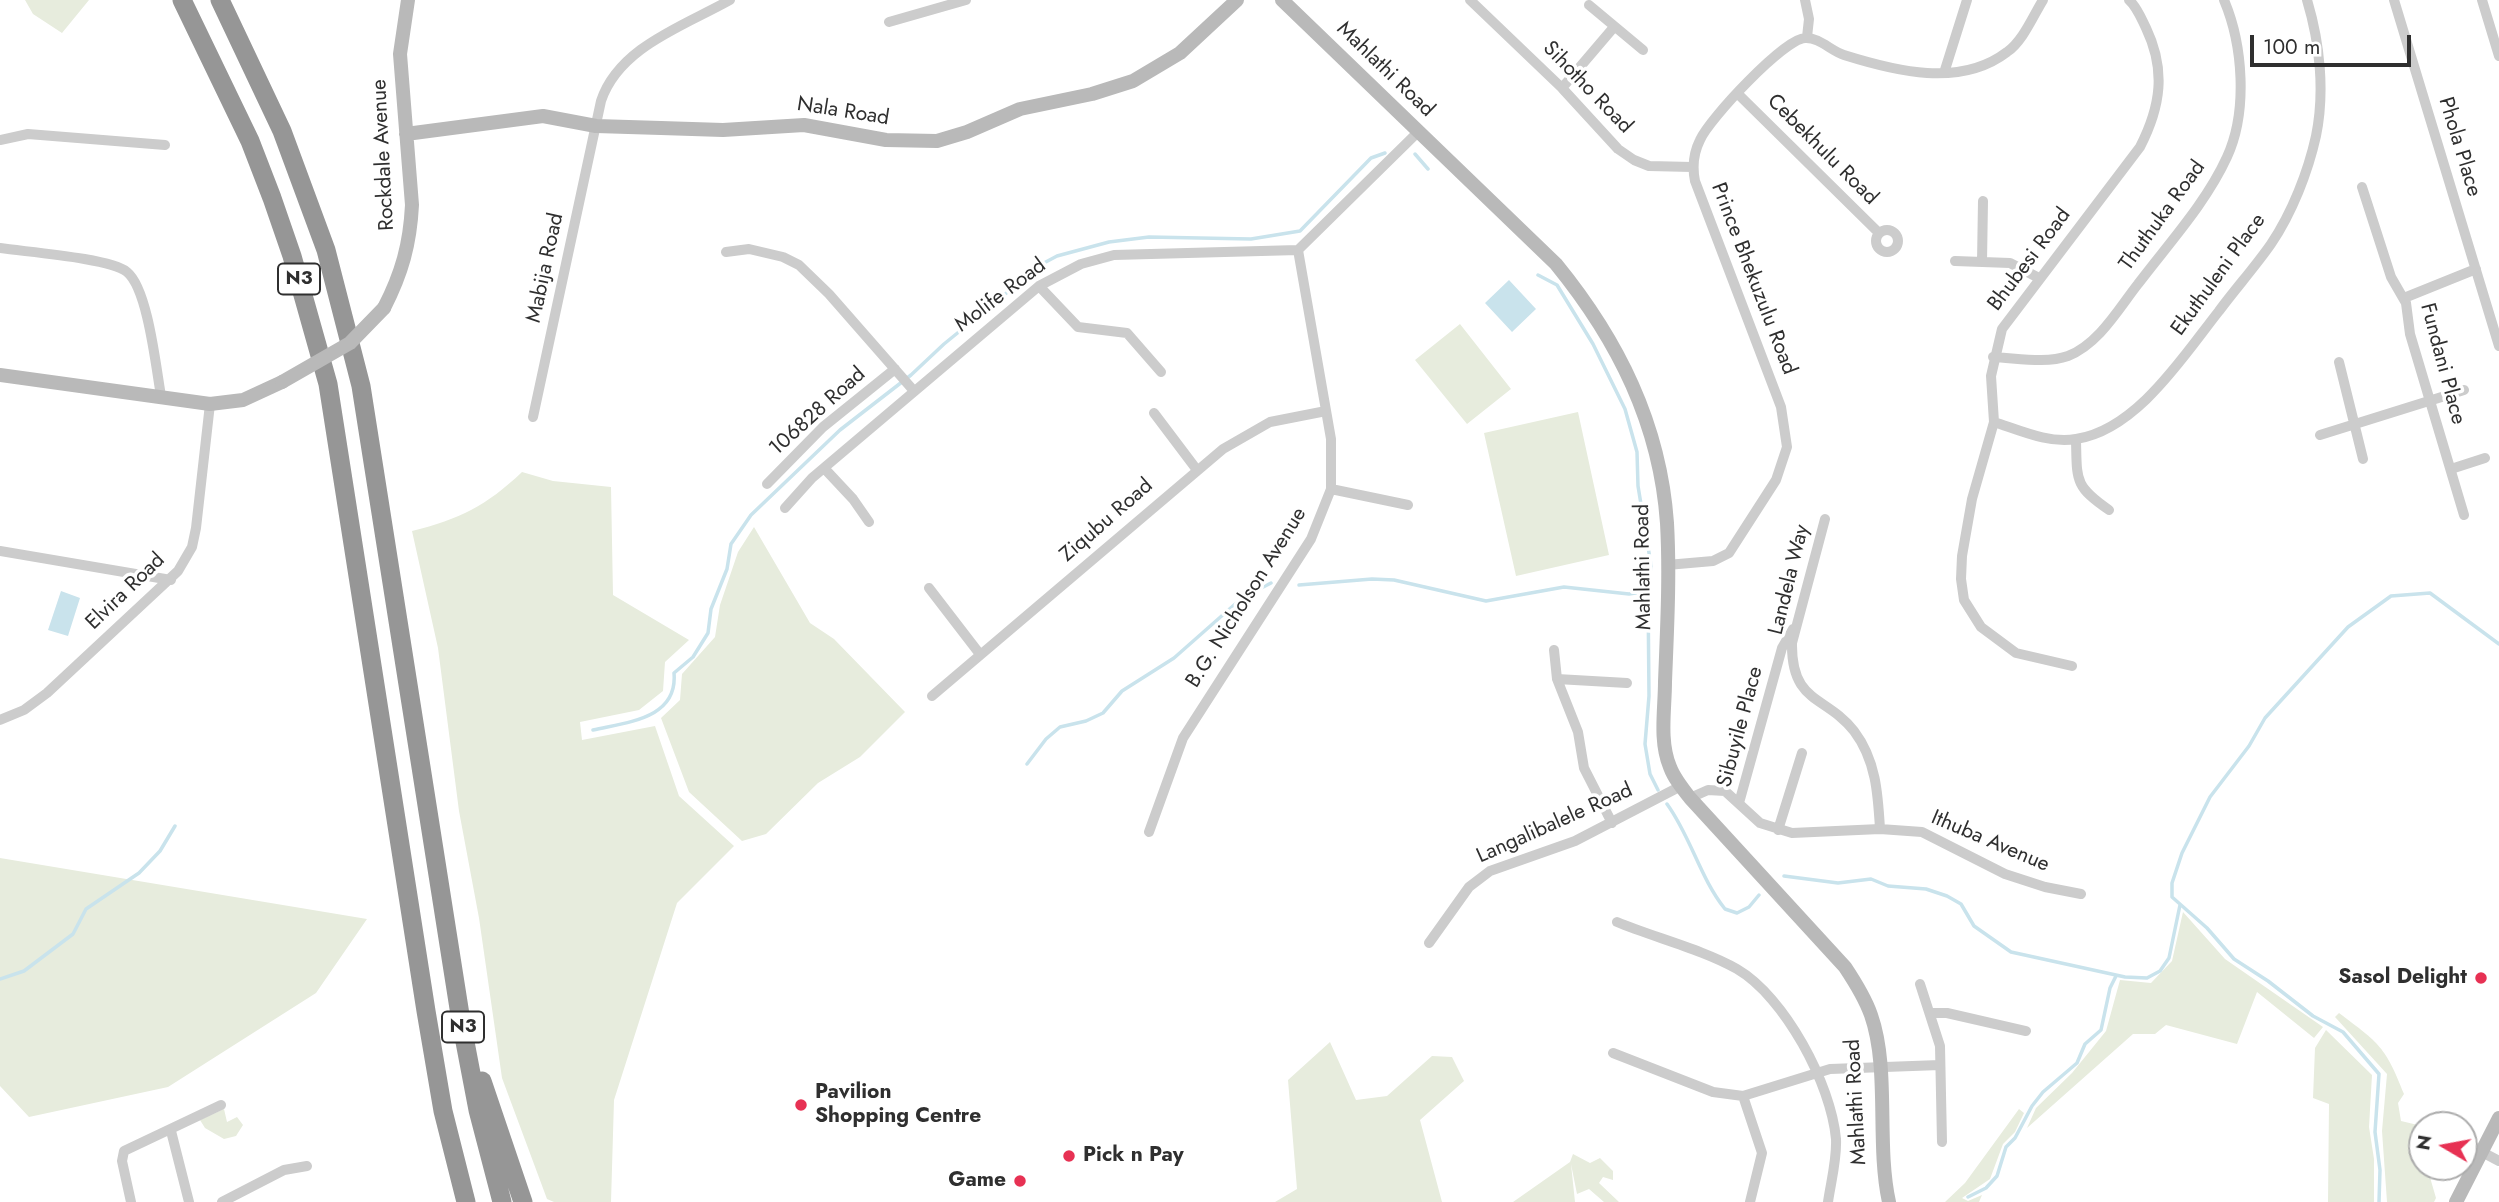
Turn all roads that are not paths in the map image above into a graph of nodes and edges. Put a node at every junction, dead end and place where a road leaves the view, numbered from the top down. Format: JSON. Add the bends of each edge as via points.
{"nodes":[{"id":1,"x":182,"y":0,"type":"edge"},
{"id":2,"x":220,"y":0,"type":"edge"},
{"id":3,"x":408,"y":0,"type":"edge"},
{"id":4,"x":730,"y":0,"type":"edge"},
{"id":5,"x":965,"y":0,"type":"edge"},
{"id":6,"x":1237,"y":0,"type":"edge"},
{"id":7,"x":1282,"y":0,"type":"edge"},
{"id":8,"x":1470,"y":0,"type":"edge"},
{"id":9,"x":1805,"y":0,"type":"edge"},
{"id":10,"x":1967,"y":0,"type":"edge"},
{"id":11,"x":2043,"y":0,"type":"edge"},
{"id":12,"x":2224,"y":0,"type":"edge"},
{"id":13,"x":2307,"y":0,"type":"edge"},
{"id":14,"x":2394,"y":0,"type":"edge"},
{"id":15,"x":2482,"y":0,"type":"edge"},
{"id":16,"x":2133,"y":1,"type":"edge"},
{"id":17,"x":1589,"y":5,"type":"dead end"},
{"id":18,"x":889,"y":22,"type":"dead end"},
{"id":19,"x":1614,"y":27,"type":"junction"},
{"id":20,"x":1807,"y":37,"type":"junction"},
{"id":21,"x":1643,"y":50,"type":"dead end"},
{"id":22,"x":2499,"y":56,"type":"edge"},
{"id":23,"x":1944,"y":73,"type":"junction"},
{"id":24,"x":1562,"y":88,"type":"junction"},
{"id":25,"x":1738,"y":94,"type":"junction"},
{"id":26,"x":596,"y":126,"type":"junction"},
{"id":27,"x":1418,"y":132,"type":"junction"},
{"id":28,"x":406,"y":134,"type":"junction"},
{"id":29,"x":0,"y":141,"type":"edge"},
{"id":30,"x":165,"y":145,"type":"dead end"},
{"id":31,"x":1692,"y":167,"type":"junction"},
{"id":32,"x":2362,"y":187,"type":"dead end"},
{"id":33,"x":1983,"y":201,"type":"dead end"},
{"id":34,"x":1879,"y":233,"type":"dead end"},
{"id":35,"x":0,"y":248,"type":"edge"},
{"id":36,"x":1298,"y":250,"type":"junction"},
{"id":37,"x":726,"y":252,"type":"dead end"},
{"id":38,"x":1955,"y":261,"type":"dead end"},
{"id":39,"x":1982,"y":262,"type":"junction"},
{"id":40,"x":2476,"y":269,"type":"junction"},
{"id":41,"x":2039,"y":278,"type":"junction"},
{"id":42,"x":1039,"y":286,"type":"junction"},
{"id":43,"x":2404,"y":298,"type":"junction"},
{"id":44,"x":2499,"y":346,"type":"edge"},
{"id":45,"x":1993,"y":356,"type":"junction"},
{"id":46,"x":2339,"y":362,"type":"dead end"},
{"id":47,"x":897,"y":372,"type":"junction"},
{"id":48,"x":1161,"y":372,"type":"dead end"},
{"id":49,"x":0,"y":375,"type":"edge"},
{"id":50,"x":912,"y":389,"type":"junction"},
{"id":51,"x":2464,"y":390,"type":"dead end"},
{"id":52,"x":162,"y":396,"type":"junction"},
{"id":53,"x":2430,"y":401,"type":"junction"},
{"id":54,"x":210,"y":404,"type":"junction"},
{"id":55,"x":1326,"y":411,"type":"junction"},
{"id":56,"x":1154,"y":413,"type":"dead end"},
{"id":57,"x":533,"y":418,"type":"dead end"},
{"id":58,"x":1994,"y":422,"type":"junction"},
{"id":59,"x":2355,"y":423,"type":"junction"},
{"id":60,"x":2320,"y":435,"type":"dead end"},
{"id":61,"x":2076,"y":439,"type":"junction"},
{"id":62,"x":2485,"y":458,"type":"dead end"},
{"id":63,"x":2363,"y":459,"type":"dead end"},
{"id":64,"x":824,"y":468,"type":"junction"},
{"id":65,"x":2451,"y":469,"type":"junction"},
{"id":66,"x":1198,"y":470,"type":"junction"},
{"id":67,"x":767,"y":484,"type":"dead end"},
{"id":68,"x":1331,"y":489,"type":"junction"},
{"id":69,"x":1408,"y":505,"type":"dead end"},
{"id":70,"x":785,"y":508,"type":"dead end"},
{"id":71,"x":2109,"y":510,"type":"dead end"},
{"id":72,"x":2464,"y":515,"type":"dead end"},
{"id":73,"x":1825,"y":519,"type":"dead end"},
{"id":74,"x":869,"y":522,"type":"dead end"},
{"id":75,"x":0,"y":551,"type":"edge"},
{"id":76,"x":1667,"y":565,"type":"junction"},
{"id":77,"x":171,"y":580,"type":"junction"},
{"id":78,"x":929,"y":588,"type":"dead end"},
{"id":79,"x":1797,"y":624,"type":"junction"},
{"id":80,"x":1554,"y":650,"type":"dead end"},
{"id":81,"x":979,"y":653,"type":"junction"},
{"id":82,"x":2072,"y":666,"type":"dead end"},
{"id":83,"x":1557,"y":679,"type":"junction"},
{"id":84,"x":1627,"y":683,"type":"dead end"},
{"id":85,"x":932,"y":695,"type":"dead end"},
{"id":86,"x":0,"y":720,"type":"edge"},
{"id":87,"x":1802,"y":753,"type":"dead end"},
{"id":88,"x":1685,"y":792,"type":"junction"},
{"id":89,"x":1740,"y":803,"type":"junction"},
{"id":90,"x":1612,"y":823,"type":"junction"},
{"id":91,"x":1880,"y":829,"type":"junction"},
{"id":92,"x":1778,"y":830,"type":"junction"},
{"id":93,"x":1149,"y":832,"type":"dead end"},
{"id":94,"x":2081,"y":894,"type":"dead end"},
{"id":95,"x":1617,"y":922,"type":"dead end"},
{"id":96,"x":1429,"y":943,"type":"dead end"},
{"id":97,"x":1920,"y":984,"type":"dead end"},
{"id":98,"x":1931,"y":1013,"type":"junction"},
{"id":99,"x":461,"y":1021,"type":"junction"},
{"id":100,"x":2026,"y":1031,"type":"dead end"},
{"id":101,"x":1613,"y":1053,"type":"dead end"},
{"id":102,"x":1940,"y":1065,"type":"junction"},
{"id":103,"x":1879,"y":1067,"type":"junction"},
{"id":104,"x":1818,"y":1071,"type":"junction"},
{"id":105,"x":1743,"y":1096,"type":"junction"},
{"id":106,"x":221,"y":1105,"type":"dead end"},
{"id":107,"x":2499,"y":1118,"type":"edge"},
{"id":108,"x":171,"y":1130,"type":"junction"},
{"id":109,"x":1942,"y":1142,"type":"dead end"},
{"id":110,"x":2482,"y":1152,"type":"junction"},
{"id":111,"x":2499,"y":1161,"type":"edge"},
{"id":112,"x":307,"y":1166,"type":"dead end"},
{"id":113,"x":465,"y":1200,"type":"edge"},
{"id":114,"x":131,"y":1202,"type":"edge"},
{"id":115,"x":189,"y":1202,"type":"edge"},
{"id":116,"x":222,"y":1202,"type":"edge"},
{"id":117,"x":502,"y":1202,"type":"edge"},
{"id":118,"x":523,"y":1202,"type":"edge"},
{"id":119,"x":1750,"y":1202,"type":"edge"},
{"id":120,"x":1828,"y":1202,"type":"edge"},
{"id":121,"x":1889,"y":1202,"type":"edge"},
{"id":122,"x":2456,"y":1202,"type":"edge"}],
"edges":[{"from":1,"to":113,"type":"highway","number":"N3","via":[[250,141],[292,256],[328,384],[443,1111]]},
{"from":2,"to":99,"type":"highway","number":"N3","via":[[282,131],[326,250],[361,386]]},
{"from":3,"to":28,"type":"street","name":"Rockdale Avenue","via":[[400,54]]},
{"from":4,"to":26,"type":"street","name":"Mabija Road","via":[[626,61],[611,78]]},
{"from":5,"to":18,"type":"street"},
{"from":6,"to":26,"type":"street","name":"Nala Road","via":[[1203,34],[1147,74],[1092,94],[1020,109],[937,141],[886,140],[804,125],[723,130]]},
{"from":7,"to":27,"type":"street","name":"Mahlathi Road"},
{"from":8,"to":24,"type":"street","name":"Sihotho Road"},
{"from":9,"to":20,"type":"street"},
{"from":10,"to":23,"type":"street"},
{"from":11,"to":23,"type":"street","via":[[2009,51],[1988,63]]},
{"from":12,"to":45,"type":"street","name":"Thuthuka Road","via":[[2236,43],[2239,100],[2227,156],[2208,191],[2085,346],[2052,359]]},
{"from":13,"to":61,"type":"street","name":"Ekuthuleni Place","via":[[2319,60],[2316,135],[2307,170],[2272,242],[2165,380],[2115,423]]},
{"from":14,"to":40,"type":"street","name":"Phola Place"},
{"from":15,"to":22,"type":"street"},
{"from":16,"to":41,"type":"street","name":"Bhubesi Road","via":[[2160,72],[2153,118],[2140,147]]},
{"from":17,"to":19,"type":"street"},
{"from":19,"to":21,"type":"street"},
{"from":19,"to":24,"type":"street"},
{"from":20,"to":23,"type":"street","via":[[1841,54],[1908,73]]},
{"from":20,"to":25,"type":"street","name":"Prince Bhekuzulu Road","via":[[1781,52]]},
{"from":24,"to":31,"type":"street","name":"Sihotho Road","via":[[1618,149],[1634,160],[1660,169]]},
{"from":25,"to":31,"type":"street","name":"Prince Bhekuzulu Road","via":[[1704,131]]},
{"from":25,"to":34,"type":"street","name":"Cebekhulu Road"},
{"from":26,"to":28,"type":"street","name":"Nala Road","via":[[543,116]]},
{"from":26,"to":57,"type":"street","name":"Mabija Road"},
{"from":27,"to":36,"type":"street"},
{"from":27,"to":76,"type":"street","name":"Mahlathi Road","via":[[1556,264],[1591,307],[1622,359],[1654,442],[1667,523]]},
{"from":28,"to":54,"type":"street","name":"Rockdale Avenue","bridge":true,"via":[[412,205],[409,244],[384,308],[350,343],[282,382],[243,400]]},
{"from":29,"to":30,"type":"street","via":[[27,134]]},
{"from":31,"to":76,"type":"street","name":"Prince Bhekuzulu Road","via":[[1781,407],[1787,447],[1776,480],[1729,553],[1713,561]]},
{"from":32,"to":43,"type":"street","via":[[2391,277]]},
{"from":33,"to":39,"type":"street"},
{"from":35,"to":52,"type":"street","via":[[109,264],[127,271],[141,295]]},
{"from":36,"to":42,"type":"street","name":"Molife Road","via":[[1114,256],[1081,264]]},
{"from":36,"to":55,"type":"street","name":"B.G. Nicholson Avenue"},
{"from":37,"to":47,"type":"street","via":[[756,251],[799,265]]},
{"from":38,"to":39,"type":"street"},
{"from":39,"to":41,"type":"street","via":[[2018,265]]},
{"from":40,"to":43,"type":"street","name":"Fundani Place"},
{"from":40,"to":44,"type":"street","name":"Phola Place"},
{"from":41,"to":45,"type":"street","name":"Bhubesi Road","via":[[2002,330]]},
{"from":42,"to":48,"type":"street","via":[[1078,327],[1126,333]]},
{"from":42,"to":50,"type":"street","name":"Molife Road"},
{"from":43,"to":53,"type":"street","name":"Fundani Place"},
{"from":45,"to":58,"type":"street","name":"Bhubesi Road"},
{"from":46,"to":59,"type":"street"},
{"from":47,"to":50,"type":"street"},
{"from":47,"to":67,"type":"street","name":"106828 Road","via":[[823,427]]},
{"from":49,"to":52,"type":"street","name":"Rockdale Avenue"},
{"from":50,"to":64,"type":"street","name":"Molife Road"},
{"from":51,"to":53,"type":"street"},
{"from":52,"to":54,"type":"street","name":"Rockdale Avenue"},
{"from":53,"to":59,"type":"street"},
{"from":53,"to":65,"type":"street","name":"Fundani Place"},
{"from":54,"to":77,"type":"street","name":"Elvira Road","via":[[192,547]]},
{"from":55,"to":66,"type":"street","name":"Ziqubu Road","via":[[1261,425]]},
{"from":55,"to":68,"type":"street","name":"B.G. Nicholson Avenue","via":[[1333,458]]},
{"from":56,"to":66,"type":"street"},
{"from":58,"to":61,"type":"street","name":"Ekuthuleni Place","via":[[2052,439]]},
{"from":58,"to":82,"type":"street","name":"Bhubesi Road","via":[[1972,499],[1962,556],[1964,600],[1972,617],[2006,646]]},
{"from":59,"to":60,"type":"street"},
{"from":59,"to":63,"type":"street"},
{"from":61,"to":71,"type":"street","via":[[2080,488]]},
{"from":62,"to":65,"type":"street"},
{"from":64,"to":70,"type":"street","name":"Molife Road"},
{"from":64,"to":74,"type":"street"},
{"from":65,"to":72,"type":"street","name":"Fundani Place"},
{"from":66,"to":81,"type":"street","name":"Ziqubu Road"},
{"from":68,"to":69,"type":"street"},
{"from":68,"to":93,"type":"street","name":"B.G. Nicholson Avenue","via":[[1311,539],[1183,738]]},
{"from":73,"to":79,"type":"street","name":"Landela Way"},
{"from":75,"to":77,"type":"street"},
{"from":76,"to":88,"type":"street","name":"Mahlathi Road","via":[[1664,727],[1670,766]]},
{"from":77,"to":86,"type":"street","name":"Elvira Road","via":[[47,693]]},
{"from":78,"to":81,"type":"street"},
{"from":79,"to":89,"type":"street","name":"Sibuyile Place","via":[[1782,648]]},
{"from":79,"to":91,"type":"street","name":"Landela Way","via":[[1792,643],[1795,671],[1811,699],[1852,728],[1866,751],[1877,787]]},
{"from":80,"to":83,"type":"street"},
{"from":81,"to":85,"type":"street","name":"Ziqubu Road"},
{"from":83,"to":84,"type":"street"},
{"from":83,"to":90,"type":"street","via":[[1578,732],[1589,782]]},
{"from":87,"to":92,"type":"street"},
{"from":88,"to":89,"type":"street","name":"Ithuba Avenue","via":[[1725,791]]},
{"from":88,"to":90,"type":"street","name":"Langalibalele Road"},
{"from":88,"to":103,"type":"street","name":"Mahlathi Road","via":[[1845,967],[1871,1015]]},
{"from":89,"to":92,"type":"street","name":"Ithuba Avenue","via":[[1760,823]]},
{"from":90,"to":96,"type":"street","name":"Langalibalele Road","via":[[1490,871],[1469,887]]},
{"from":91,"to":92,"type":"street","name":"Ithuba Avenue","via":[[1811,835]]},
{"from":91,"to":94,"type":"street","name":"Ithuba Avenue","via":[[1922,832],[2005,874]]},
{"from":95,"to":104,"type":"street","via":[[1730,965],[1754,980]]},
{"from":97,"to":98,"type":"street"},
{"from":98,"to":100,"type":"street"},
{"from":98,"to":102,"type":"street"},
{"from":99,"to":117,"type":"highway","number":"N3"},
{"from":99,"to":118,"type":"highway"},
{"from":101,"to":105,"type":"street","via":[[1713,1092]]},
{"from":102,"to":103,"type":"street"},
{"from":102,"to":109,"type":"street"},
{"from":103,"to":104,"type":"street"},
{"from":103,"to":121,"type":"street","name":"Mahlathi Road","via":[[1883,1173]]},
{"from":104,"to":105,"type":"street"},
{"from":104,"to":120,"type":"street","via":[[1833,1115],[1836,1141]]},
{"from":105,"to":119,"type":"street","via":[[1762,1153]]},
{"from":106,"to":108,"type":"street"},
{"from":107,"to":110,"type":"street"},
{"from":108,"to":114,"type":"street","via":[[124,1151]]},
{"from":108,"to":115,"type":"street"},
{"from":110,"to":111,"type":"street"},
{"from":110,"to":122,"type":"street"},
{"from":112,"to":116,"type":"street","via":[[284,1170]]}]}
